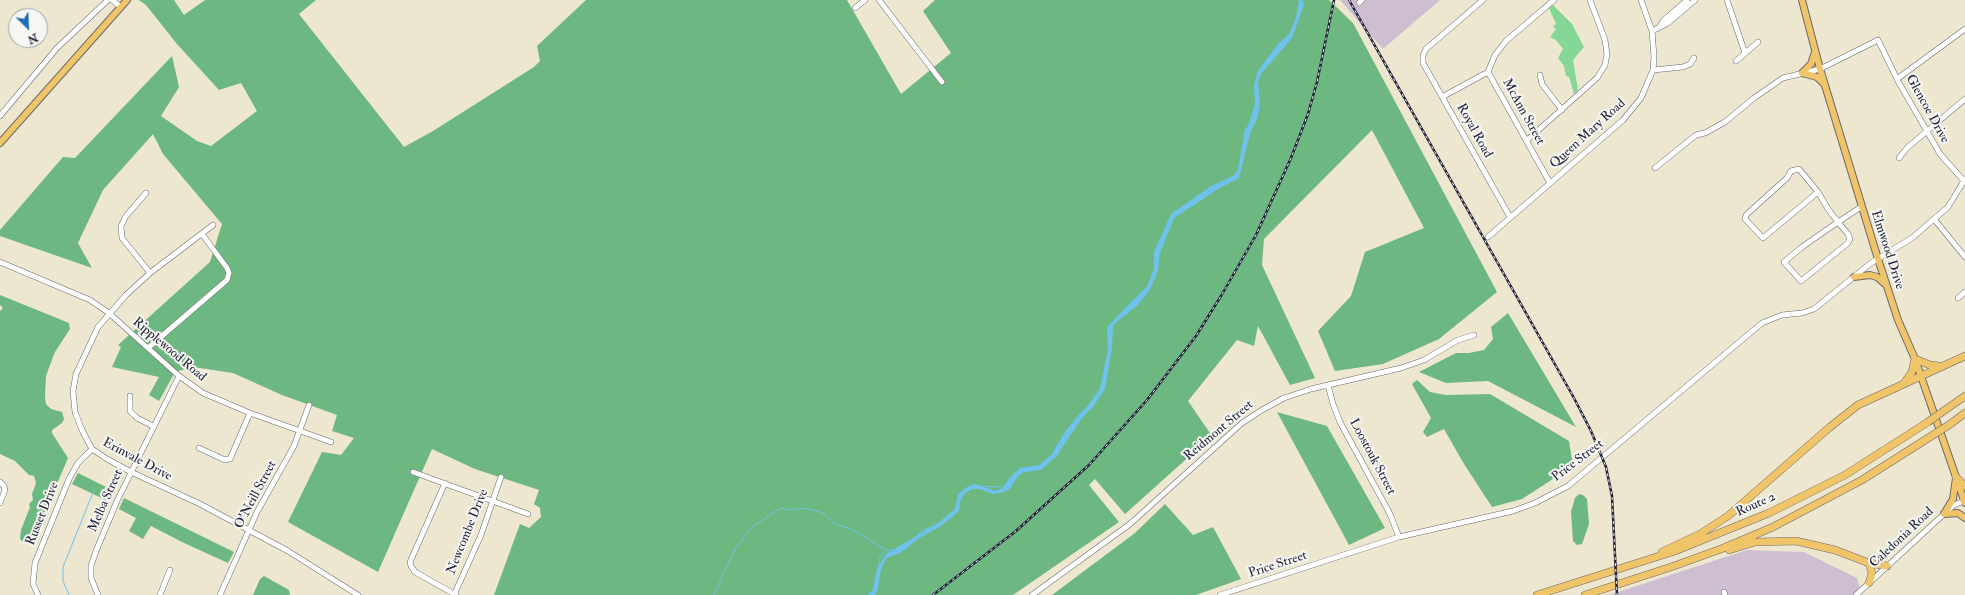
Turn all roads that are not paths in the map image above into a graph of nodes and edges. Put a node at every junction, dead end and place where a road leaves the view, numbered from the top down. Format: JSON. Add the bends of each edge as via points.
{"nodes":[{"id":1,"x":108,"y":0,"type":"edge"},
{"id":2,"x":112,"y":0,"type":"edge"},
{"id":3,"x":127,"y":0,"type":"edge"},
{"id":4,"x":865,"y":0,"type":"edge"},
{"id":5,"x":878,"y":0,"type":"edge"},
{"id":6,"x":1483,"y":0,"type":"edge"},
{"id":7,"x":1554,"y":0,"type":"edge"},
{"id":8,"x":1590,"y":0,"type":"edge"},
{"id":9,"x":1641,"y":0,"type":"edge"},
{"id":10,"x":1687,"y":0,"type":"edge"},
{"id":11,"x":1695,"y":0,"type":"edge"},
{"id":12,"x":1727,"y":0,"type":"edge"},
{"id":13,"x":1802,"y":0,"type":"edge"},
{"id":14,"x":121,"y":7,"type":"junction"},
{"id":15,"x":855,"y":8,"type":"dead end"},
{"id":16,"x":1660,"y":26,"type":"junction"},
{"id":17,"x":1965,"y":29,"type":"edge"},
{"id":18,"x":1652,"y":31,"type":"junction"},
{"id":19,"x":1758,"y":42,"type":"dead end"},
{"id":20,"x":1815,"y":50,"type":"junction"},
{"id":21,"x":1745,"y":53,"type":"junction"},
{"id":22,"x":1694,"y":58,"type":"dead end"},
{"id":23,"x":1736,"y":61,"type":"dead end"},
{"id":24,"x":1820,"y":69,"type":"junction"},
{"id":25,"x":1653,"y":70,"type":"junction"},
{"id":26,"x":1488,"y":72,"type":"junction"},
{"id":27,"x":1802,"y":73,"type":"junction"},
{"id":28,"x":1540,"y":75,"type":"dead end"},
{"id":29,"x":1897,"y":80,"type":"junction"},
{"id":30,"x":942,"y":82,"type":"dead end"},
{"id":31,"x":1825,"y":86,"type":"junction"},
{"id":32,"x":1442,"y":98,"type":"junction"},
{"id":33,"x":1965,"y":99,"type":"edge"},
{"id":34,"x":1562,"y":110,"type":"junction"},
{"id":35,"x":1,"y":112,"type":"edge"},
{"id":36,"x":1927,"y":131,"type":"junction"},
{"id":37,"x":1526,"y":141,"type":"junction"},
{"id":38,"x":0,"y":143,"type":"edge"},
{"id":39,"x":1899,"y":158,"type":"dead end"},
{"id":40,"x":1655,"y":168,"type":"dead end"},
{"id":41,"x":1965,"y":181,"type":"edge"},
{"id":42,"x":1550,"y":183,"type":"junction"},
{"id":43,"x":1818,"y":192,"type":"junction"},
{"id":44,"x":146,"y":193,"type":"dead end"},
{"id":45,"x":1861,"y":207,"type":"junction"},
{"id":46,"x":1510,"y":217,"type":"junction"},
{"id":47,"x":1934,"y":219,"type":"junction"},
{"id":48,"x":1838,"y":222,"type":"junction"},
{"id":49,"x":213,"y":225,"type":"dead end"},
{"id":50,"x":202,"y":234,"type":"junction"},
{"id":51,"x":1488,"y":237,"type":"dead end"},
{"id":52,"x":1965,"y":257,"type":"edge"},
{"id":53,"x":1878,"y":259,"type":"junction"},
{"id":54,"x":0,"y":262,"type":"edge"},
{"id":55,"x":150,"y":273,"type":"junction"},
{"id":56,"x":1854,"y":277,"type":"junction"},
{"id":57,"x":1887,"y":287,"type":"junction"},
{"id":58,"x":1965,"y":292,"type":"edge"},
{"id":59,"x":1958,"y":298,"type":"dead end"},
{"id":60,"x":109,"y":313,"type":"junction"},
{"id":61,"x":1474,"y":336,"type":"dead end"},
{"id":62,"x":148,"y":348,"type":"junction"},
{"id":63,"x":1965,"y":356,"type":"edge"},
{"id":64,"x":1916,"y":359,"type":"junction"},
{"id":65,"x":1942,"y":366,"type":"junction"},
{"id":66,"x":179,"y":376,"type":"junction"},
{"id":67,"x":1921,"y":376,"type":"junction"},
{"id":68,"x":1905,"y":383,"type":"junction"},
{"id":69,"x":1328,"y":385,"type":"junction"},
{"id":70,"x":130,"y":396,"type":"dead end"},
{"id":71,"x":1965,"y":396,"type":"edge"},
{"id":72,"x":309,"y":405,"type":"dead end"},
{"id":73,"x":250,"y":413,"type":"junction"},
{"id":74,"x":1965,"y":413,"type":"edge"},
{"id":75,"x":153,"y":426,"type":"junction"},
{"id":76,"x":300,"y":430,"type":"junction"},
{"id":77,"x":331,"y":442,"type":"dead end"},
{"id":78,"x":199,"y":448,"type":"dead end"},
{"id":79,"x":92,"y":449,"type":"junction"},
{"id":80,"x":131,"y":472,"type":"junction"},
{"id":81,"x":413,"y":472,"type":"dead end"},
{"id":82,"x":501,"y":477,"type":"dead end"},
{"id":83,"x":1956,"y":477,"type":"junction"},
{"id":84,"x":0,"y":482,"type":"edge"},
{"id":85,"x":445,"y":483,"type":"junction"},
{"id":86,"x":1965,"y":486,"type":"edge"},
{"id":87,"x":492,"y":501,"type":"junction"},
{"id":88,"x":1965,"y":501,"type":"edge"},
{"id":89,"x":0,"y":502,"type":"edge"},
{"id":90,"x":528,"y":514,"type":"dead end"},
{"id":91,"x":1944,"y":514,"type":"junction"},
{"id":92,"x":1965,"y":518,"type":"edge"},
{"id":93,"x":249,"y":531,"type":"junction"},
{"id":94,"x":1399,"y":537,"type":"junction"},
{"id":95,"x":1691,"y":560,"type":"junction"},
{"id":96,"x":1869,"y":563,"type":"junction"},
{"id":97,"x":1887,"y":566,"type":"junction"},
{"id":98,"x":1626,"y":567,"type":"junction"},
{"id":99,"x":170,"y":570,"type":"dead end"},
{"id":100,"x":1869,"y":583,"type":"junction"},
{"id":101,"x":38,"y":595,"type":"edge"},
{"id":102,"x":98,"y":595,"type":"edge"},
{"id":103,"x":160,"y":595,"type":"edge"},
{"id":104,"x":220,"y":595,"type":"edge"},
{"id":105,"x":358,"y":595,"type":"edge"},
{"id":106,"x":454,"y":595,"type":"edge"},
{"id":107,"x":1032,"y":595,"type":"edge"},
{"id":108,"x":1220,"y":595,"type":"edge"},
{"id":109,"x":1537,"y":595,"type":"edge"},
{"id":110,"x":1585,"y":595,"type":"edge"},
{"id":111,"x":1856,"y":595,"type":"edge"}],
"edges":[{"from":1,"to":35,"type":"street","via":[[57,48]]},
{"from":2,"to":14,"type":"street"},
{"from":3,"to":14,"type":"main road"},
{"from":4,"to":15,"type":"street"},
{"from":5,"to":30,"type":"street"},
{"from":6,"to":32,"type":"street","name":"Royal Road","via":[[1423,54],[1423,63]]},
{"from":7,"to":26,"type":"street","via":[[1506,42],[1495,55]]},
{"from":8,"to":34,"type":"street","via":[[1605,40],[1607,54],[1597,78]]},
{"from":9,"to":18,"type":"street","name":"Queen Mary Road"},
{"from":10,"to":16,"type":"street"},
{"from":11,"to":16,"type":"street","via":[[1668,24]]},
{"from":12,"to":21,"type":"street"},
{"from":13,"to":20,"type":"main road","name":"Elmwood Drive"},
{"from":14,"to":38,"type":"main road"},
{"from":16,"to":18,"type":"street"},
{"from":17,"to":29,"type":"street"},
{"from":18,"to":25,"type":"street","name":"Queen Mary Road"},
{"from":19,"to":21,"type":"street"},
{"from":20,"to":24,"type":"main road","name":"Elmwood Drive"},
{"from":20,"to":27,"type":"main road","via":[[1811,64]]},
{"from":21,"to":23,"type":"street"},
{"from":22,"to":25,"type":"street","via":[[1690,64],[1683,67]]},
{"from":24,"to":27,"type":"street"},
{"from":24,"to":29,"type":"street","name":"Glencoe Drive","via":[[1878,40]]},
{"from":24,"to":31,"type":"main road","name":"Elmwood Drive"},
{"from":25,"to":42,"type":"street","name":"Queen Mary Road","via":[[1648,86],[1633,110]]},
{"from":26,"to":32,"type":"street"},
{"from":26,"to":37,"type":"street","name":"McAnn Street"},
{"from":27,"to":31,"type":"main road","via":[[1817,77]]},
{"from":27,"to":40,"type":"street","via":[[1783,78],[1725,122],[1696,135]]},
{"from":28,"to":34,"type":"street","via":[[1542,84]]},
{"from":29,"to":36,"type":"street","name":"Glencoe Drive"},
{"from":31,"to":45,"type":"main road","name":"Elmwood Drive"},
{"from":32,"to":46,"type":"street","name":"Royal Road"},
{"from":33,"to":36,"type":"street"},
{"from":34,"to":37,"type":"street"},
{"from":36,"to":39,"type":"street"},
{"from":36,"to":41,"type":"street","name":"Glencoe Drive","via":[[1940,154]]},
{"from":37,"to":42,"type":"street","name":"McAnn Street"},
{"from":41,"to":47,"type":"street","name":"Price Street","via":[[1948,207]]},
{"from":42,"to":46,"type":"street","name":"Queen Mary Road"},
{"from":43,"to":43,"type":"street","via":[[1799,169],[1791,171],[1787,178],[1744,219],[1763,238]]},
{"from":43,"to":48,"type":"street"},
{"from":44,"to":55,"type":"street","via":[[126,216],[121,226],[122,238]]},
{"from":45,"to":48,"type":"street"},
{"from":45,"to":53,"type":"main road","name":"Elmwood Drive"},
{"from":46,"to":51,"type":"street","name":"Queen Mary Road"},
{"from":47,"to":52,"type":"street"},
{"from":47,"to":53,"type":"street","name":"Price Street","via":[[1912,238]]},
{"from":48,"to":48,"type":"street","via":[[1848,234],[1848,243],[1801,281],[1784,262]]},
{"from":49,"to":50,"type":"street","name":"Erinvale Drive"},
{"from":50,"to":55,"type":"street","name":"Erinvale Drive"},
{"from":50,"to":62,"type":"street","via":[[227,268],[228,280]]},
{"from":53,"to":56,"type":"street","name":"Price Street"},
{"from":53,"to":57,"type":"main road","name":"Elmwood Drive"},
{"from":54,"to":60,"type":"street","name":"Ripplewood Road","via":[[90,300]]},
{"from":55,"to":60,"type":"street","name":"Erinvale Drive"},
{"from":56,"to":57,"type":"main road","via":[[1870,275],[1883,281]]},
{"from":56,"to":94,"type":"street","name":"Price Street","via":[[1814,309],[1762,323],[1568,486],[1513,511]]},
{"from":57,"to":64,"type":"main road","name":"Elmwood Drive","via":[[1898,320]]},
{"from":58,"to":59,"type":"street"},
{"from":60,"to":62,"type":"street","name":"Ripplewood Road"},
{"from":60,"to":79,"type":"street","name":"Erinvale Drive","via":[[88,345],[76,374],[75,412]]},
{"from":61,"to":69,"type":"street","name":"Reidmont Street","via":[[1458,340],[1424,360],[1402,368]]},
{"from":62,"to":66,"type":"street","name":"Ripplewood Road"},
{"from":63,"to":65,"type":"highway"},
{"from":64,"to":65,"type":"highway","via":[[1930,365]]},
{"from":64,"to":67,"type":"main road","name":"Elmwood Drive"},
{"from":64,"to":68,"type":"highway"},
{"from":65,"to":67,"type":"highway"},
{"from":66,"to":73,"type":"street","name":"Ripplewood Road","via":[[203,393]]},
{"from":66,"to":75,"type":"street","name":"Melba Street"},
{"from":67,"to":68,"type":"highway"},
{"from":67,"to":83,"type":"main road","name":"Elmwood Drive"},
{"from":68,"to":98,"type":"highway","via":[[1846,413],[1749,499],[1712,526],[1686,541]]},
{"from":69,"to":94,"type":"street","name":"Loostouk Street","via":[[1340,422],[1390,514]]},
{"from":69,"to":107,"type":"street","name":"Reidmont Street","via":[[1284,398],[1242,423],[1130,524]]},
{"from":70,"to":75,"type":"street","via":[[130,411],[137,418]]},
{"from":71,"to":98,"type":"highway","name":"Route 2","bridge":true,"via":[[1858,468],[1802,497],[1704,541]]},
{"from":72,"to":76,"type":"street","name":"O'Neill Street"},
{"from":73,"to":76,"type":"street","name":"Ripplewood Road"},
{"from":73,"to":78,"type":"street","via":[[230,458],[225,460]]},
{"from":74,"to":95,"type":"highway","name":"Route 2","bridge":true,"via":[[1889,464],[1831,498],[1750,537]]},
{"from":75,"to":80,"type":"street","name":"Melba Street"},
{"from":76,"to":77,"type":"street","name":"Ripplewood Road"},
{"from":76,"to":93,"type":"street","name":"O'Neill Street"},
{"from":79,"to":80,"type":"street","name":"Erinvale Drive"},
{"from":79,"to":101,"type":"street","name":"Russet Drive","via":[[78,463],[69,479],[36,563],[33,584]]},
{"from":80,"to":93,"type":"street","name":"Erinvale Drive","via":[[200,504]]},
{"from":80,"to":102,"type":"street","name":"Melba Street","via":[[110,515],[91,566],[91,578]]},
{"from":81,"to":85,"type":"street"},
{"from":82,"to":87,"type":"street","name":"Newcombe Drive"},
{"from":83,"to":86,"type":"highway"},
{"from":83,"to":88,"type":"main road","name":"Elmwood Drive"},
{"from":83,"to":91,"type":"main road","via":[[1953,499]]},
{"from":84,"to":89,"type":"street","via":[[5,490]]},
{"from":85,"to":87,"type":"street"},
{"from":85,"to":106,"type":"street","via":[[410,562],[412,570]]},
{"from":87,"to":90,"type":"street"},
{"from":87,"to":106,"type":"street","name":"Newcombe Drive"},
{"from":88,"to":91,"type":"street","name":"Caledonia Road","via":[[1954,505]]},
{"from":91,"to":92,"type":"main road","via":[[1958,513]]},
{"from":91,"to":97,"type":"street","name":"Caledonia Road"},
{"from":93,"to":104,"type":"street","name":"O'Neill Street"},
{"from":93,"to":105,"type":"street","name":"Erinvale Drive","via":[[288,551]]},
{"from":94,"to":108,"type":"street","name":"Price Street"},
{"from":95,"to":96,"type":"highway","via":[[1755,542],[1784,540],[1822,547]]},
{"from":95,"to":110,"type":"highway","name":"Route 2"},
{"from":96,"to":97,"type":"highway"},
{"from":96,"to":100,"type":"highway","via":[[1872,574]]},
{"from":97,"to":100,"type":"street","name":"Caledonia Road"},
{"from":98,"to":109,"type":"highway","name":"Route 2"},
{"from":99,"to":103,"type":"street"},
{"from":100,"to":111,"type":"street","name":"Caledonia Road"}]}
